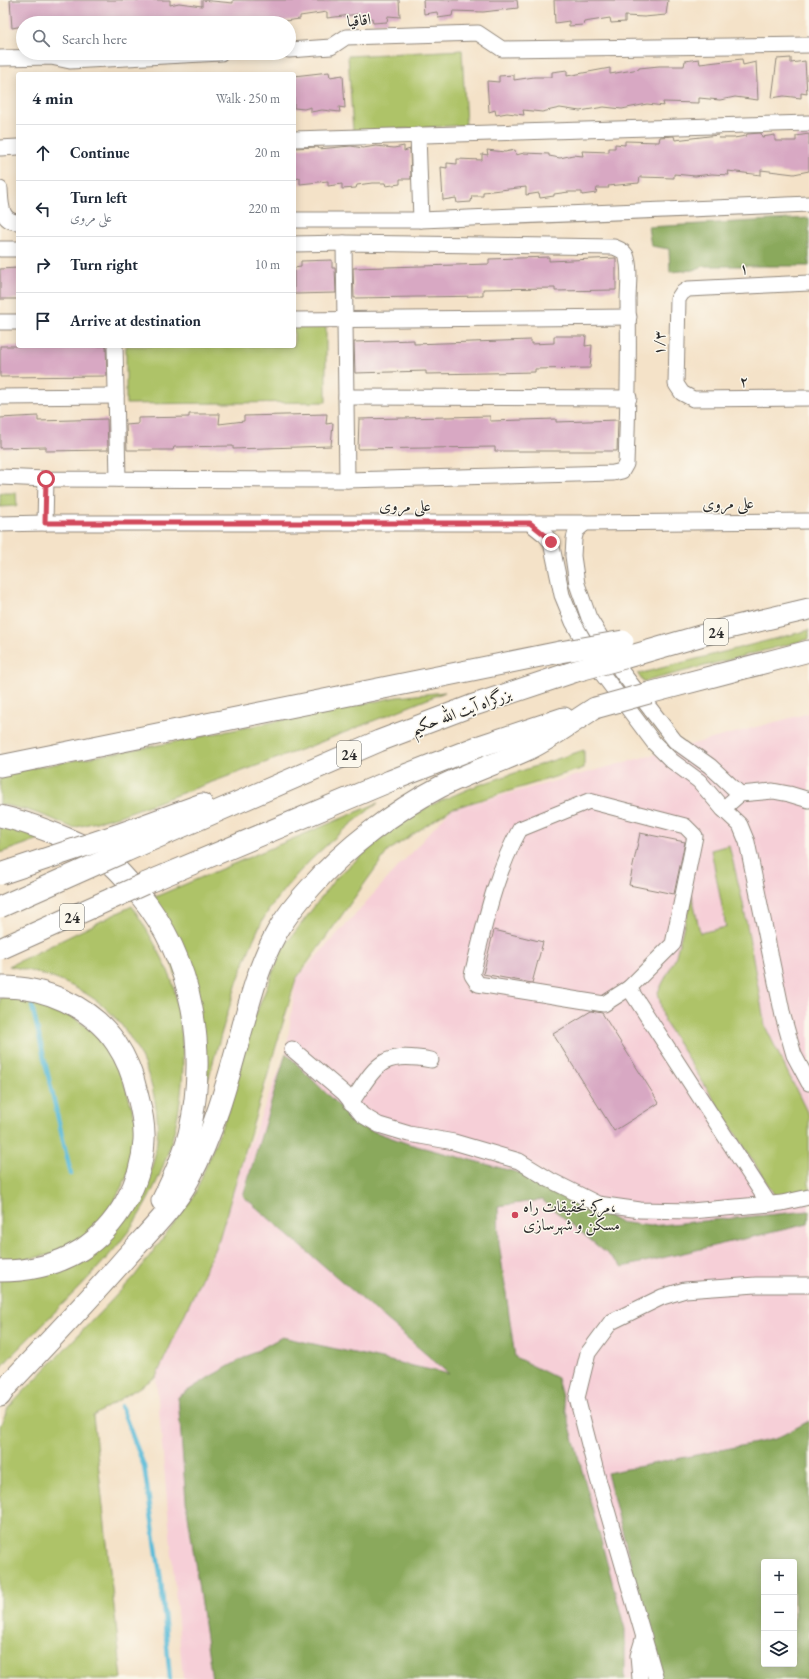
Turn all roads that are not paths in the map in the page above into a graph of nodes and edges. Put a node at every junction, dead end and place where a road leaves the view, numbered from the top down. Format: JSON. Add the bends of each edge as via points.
{"nodes":[{"id":1,"x":809,"y":45,"type":"edge"},
{"id":2,"x":296,"y":50,"type":"edge"},
{"id":3,"x":16,"y":57,"type":"edge"},
{"id":4,"x":0,"y":58,"type":"edge"},
{"id":5,"x":66,"y":60,"type":"edge"},
{"id":6,"x":89,"y":60,"type":"edge"},
{"id":7,"x":809,"y":123,"type":"edge"},
{"id":8,"x":418,"y":135,"type":"junction"},
{"id":9,"x":296,"y":139,"type":"edge"},
{"id":10,"x":16,"y":147,"type":"edge"},
{"id":11,"x":0,"y":148,"type":"edge"},
{"id":12,"x":0,"y":189,"type":"edge"},
{"id":13,"x":809,"y":204,"type":"edge"},
{"id":14,"x":296,"y":220,"type":"edge"},
{"id":15,"x":421,"y":220,"type":"junction"},
{"id":16,"x":16,"y":222,"type":"edge"},
{"id":17,"x":344,"y":243,"type":"junction"},
{"id":18,"x":296,"y":244,"type":"edge"},
{"id":19,"x":0,"y":249,"type":"edge"},
{"id":20,"x":16,"y":249,"type":"edge"},
{"id":21,"x":809,"y":283,"type":"edge"},
{"id":22,"x":682,"y":292,"type":"joint"},
{"id":23,"x":629,"y":317,"type":"junction"},
{"id":24,"x":345,"y":319,"type":"junction"},
{"id":25,"x":296,"y":320,"type":"edge"},
{"id":26,"x":0,"y":322,"type":"edge"},
{"id":27,"x":16,"y":322,"type":"edge"},
{"id":28,"x":115,"y":348,"type":"edge"},
{"id":29,"x":682,"y":393,"type":"joint"},
{"id":30,"x":116,"y":396,"type":"junction"},
{"id":31,"x":346,"y":397,"type":"junction"},
{"id":32,"x":0,"y":398,"type":"edge"},
{"id":33,"x":628,"y":398,"type":"junction"},
{"id":34,"x":809,"y":398,"type":"edge"},
{"id":35,"x":0,"y":476,"type":"edge"},
{"id":36,"x":46,"y":479,"type":"junction"},
{"id":37,"x":118,"y":479,"type":"junction"},
{"id":38,"x":347,"y":480,"type":"junction"},
{"id":39,"x":809,"y":520,"type":"edge"},
{"id":40,"x":45,"y":523,"type":"junction"},
{"id":41,"x":530,"y":523,"type":"junction"},
{"id":42,"x":585,"y":523,"type":"junction"},
{"id":43,"x":0,"y":524,"type":"edge"},
{"id":44,"x":809,"y":609,"type":"edge"},
{"id":45,"x":623,"y":650,"type":"junction"},
{"id":46,"x":809,"y":651,"type":"edge"},
{"id":47,"x":594,"y":708,"type":"junction"},
{"id":48,"x":0,"y":766,"type":"edge"},
{"id":49,"x":710,"y":766,"type":"junction"},
{"id":50,"x":699,"y":781,"type":"junction"},
{"id":51,"x":740,"y":794,"type":"junction"},
{"id":52,"x":809,"y":800,"type":"edge"},
{"id":53,"x":723,"y":809,"type":"junction"},
{"id":54,"x":0,"y":816,"type":"edge"},
{"id":55,"x":121,"y":843,"type":"junction"},
{"id":56,"x":0,"y":874,"type":"edge"},
{"id":57,"x":0,"y":907,"type":"edge"},
{"id":58,"x":0,"y":949,"type":"edge"},
{"id":59,"x":0,"y":987,"type":"edge"},
{"id":60,"x":629,"y":988,"type":"junction"},
{"id":61,"x":292,"y":1049,"type":"dead end"},
{"id":62,"x":431,"y":1060,"type":"dead end"},
{"id":63,"x":809,"y":1083,"type":"edge"},
{"id":64,"x":351,"y":1103,"type":"junction"},
{"id":65,"x":809,"y":1197,"type":"edge"},
{"id":66,"x":769,"y":1204,"type":"junction"},
{"id":67,"x":146,"y":1236,"type":"junction"},
{"id":68,"x":0,"y":1271,"type":"edge"},
{"id":69,"x":809,"y":1285,"type":"edge"},
{"id":70,"x":0,"y":1396,"type":"edge"},
{"id":71,"x":644,"y":1635,"type":"junction"},
{"id":72,"x":640,"y":1679,"type":"edge"},
{"id":73,"x":656,"y":1679,"type":"edge"}],
"edges":[{"from":1,"to":2,"type":"street","name":"اقاقیا","via":[[502,49],[478,33],[346,37],[331,47]]},
{"from":3,"to":4,"type":"street"},
{"from":5,"to":6,"type":"street"},
{"from":7,"to":8,"type":"street"},
{"from":8,"to":9,"type":"street"},
{"from":8,"to":15,"type":"street"},
{"from":10,"to":11,"type":"street"},
{"from":12,"to":16,"type":"street","via":[[1,212],[7,219]]},
{"from":13,"to":15,"type":"street"},
{"from":14,"to":15,"type":"street"},
{"from":17,"to":18,"type":"street"},
{"from":17,"to":23,"type":"street","via":[[614,247],[622,250],[628,265]]},
{"from":17,"to":24,"type":"street"},
{"from":19,"to":20,"type":"street"},
{"from":21,"to":22,"type":"street","name":"۱","via":[[688,289]]},
{"from":22,"to":29,"type":"street","name":"۱/۳","via":[[678,299],[676,384]]},
{"from":23,"to":24,"type":"street"},
{"from":23,"to":33,"type":"street"},
{"from":24,"to":25,"type":"street"},
{"from":24,"to":31,"type":"street"},
{"from":26,"to":27,"type":"street"},
{"from":28,"to":30,"type":"street"},
{"from":29,"to":34,"type":"street","name":"۲","via":[[693,399]]},
{"from":30,"to":32,"type":"street"},
{"from":30,"to":37,"type":"street"},
{"from":31,"to":33,"type":"street"},
{"from":31,"to":38,"type":"street"},
{"from":33,"to":38,"type":"street","via":[[626,464],[619,472]]},
{"from":35,"to":36,"type":"street"},
{"from":36,"to":37,"type":"street"},
{"from":36,"to":40,"type":"street"},
{"from":37,"to":38,"type":"street"},
{"from":39,"to":42,"type":"street","name":"علی مروی"},
{"from":40,"to":41,"type":"street","name":"علی مروی"},
{"from":40,"to":43,"type":"street","name":"علی مروی"},
{"from":41,"to":42,"type":"street","name":"علی مروی"},
{"from":41,"to":50,"type":"street","via":[[551,542],[562,596],[573,622],[603,676],[654,743],[672,761]]},
{"from":42,"to":49,"type":"street","via":[[576,531],[573,556],[577,584],[589,618],[621,671],[675,742]]},
{"from":44,"to":45,"type":"highway","name":"بزرگراه آیت الله حکیم","number":"24"},
{"from":45,"to":48,"type":"highway","bridge":true,"via":[[560,652]]},
{"from":45,"to":55,"type":"highway","name":"بزرگراه آیت الله حکیم","number":"24","bridge":true,"via":[[576,671],[471,706]]},
{"from":46,"to":47,"type":"highway","number":"24","bridge":true},
{"from":47,"to":58,"type":"highway","number":"24","bridge":true,"via":[[477,747],[405,775],[144,884]]},
{"from":47,"to":67,"type":"highway","via":[[532,747],[446,784],[410,804],[331,865],[292,908],[261,966],[227,1082],[203,1151],[188,1181]]},
{"from":49,"to":50,"type":"street"},
{"from":49,"to":51,"type":"street"},
{"from":50,"to":53,"type":"street"},
{"from":51,"to":52,"type":"street","via":[[773,791]]},
{"from":51,"to":53,"type":"street"},
{"from":53,"to":63,"type":"street","via":[[740,825],[747,842],[783,1016],[794,1055]]},
{"from":54,"to":67,"type":"highway","via":[[39,827],[96,852],[123,876],[146,903],[165,932],[180,964],[190,999],[195,1031],[194,1106],[180,1162]]},
{"from":55,"to":56,"type":"highway","bridge":true},
{"from":55,"to":57,"type":"highway","number":"24","bridge":true},
{"from":59,"to":68,"type":"highway","via":[[39,991],[86,1012],[100,1025],[116,1042],[127,1062],[142,1110],[144,1140],[141,1164],[134,1187],[106,1228],[82,1249],[58,1261],[18,1271]]},
{"from":60,"to":60,"type":"street","via":[[673,944],[695,836],[685,826],[589,801],[520,829],[497,879],[472,975],[478,984],[604,1004]]},
{"from":60,"to":66,"type":"street"},
{"from":61,"to":64,"type":"street","via":[[344,1093]]},
{"from":62,"to":64,"type":"street","via":[[399,1057],[384,1061],[370,1074]]},
{"from":64,"to":66,"type":"street","via":[[362,1115],[379,1125],[409,1134],[454,1142],[520,1161],[550,1180],[598,1204],[640,1210],[691,1211]]},
{"from":65,"to":66,"type":"street"},
{"from":67,"to":70,"type":"highway"},
{"from":69,"to":71,"type":"street","via":[[756,1285],[685,1290],[662,1297],[611,1322],[588,1353],[577,1398]]},
{"from":71,"to":72,"type":"street","via":[[638,1656]]},
{"from":71,"to":73,"type":"street"}]}
